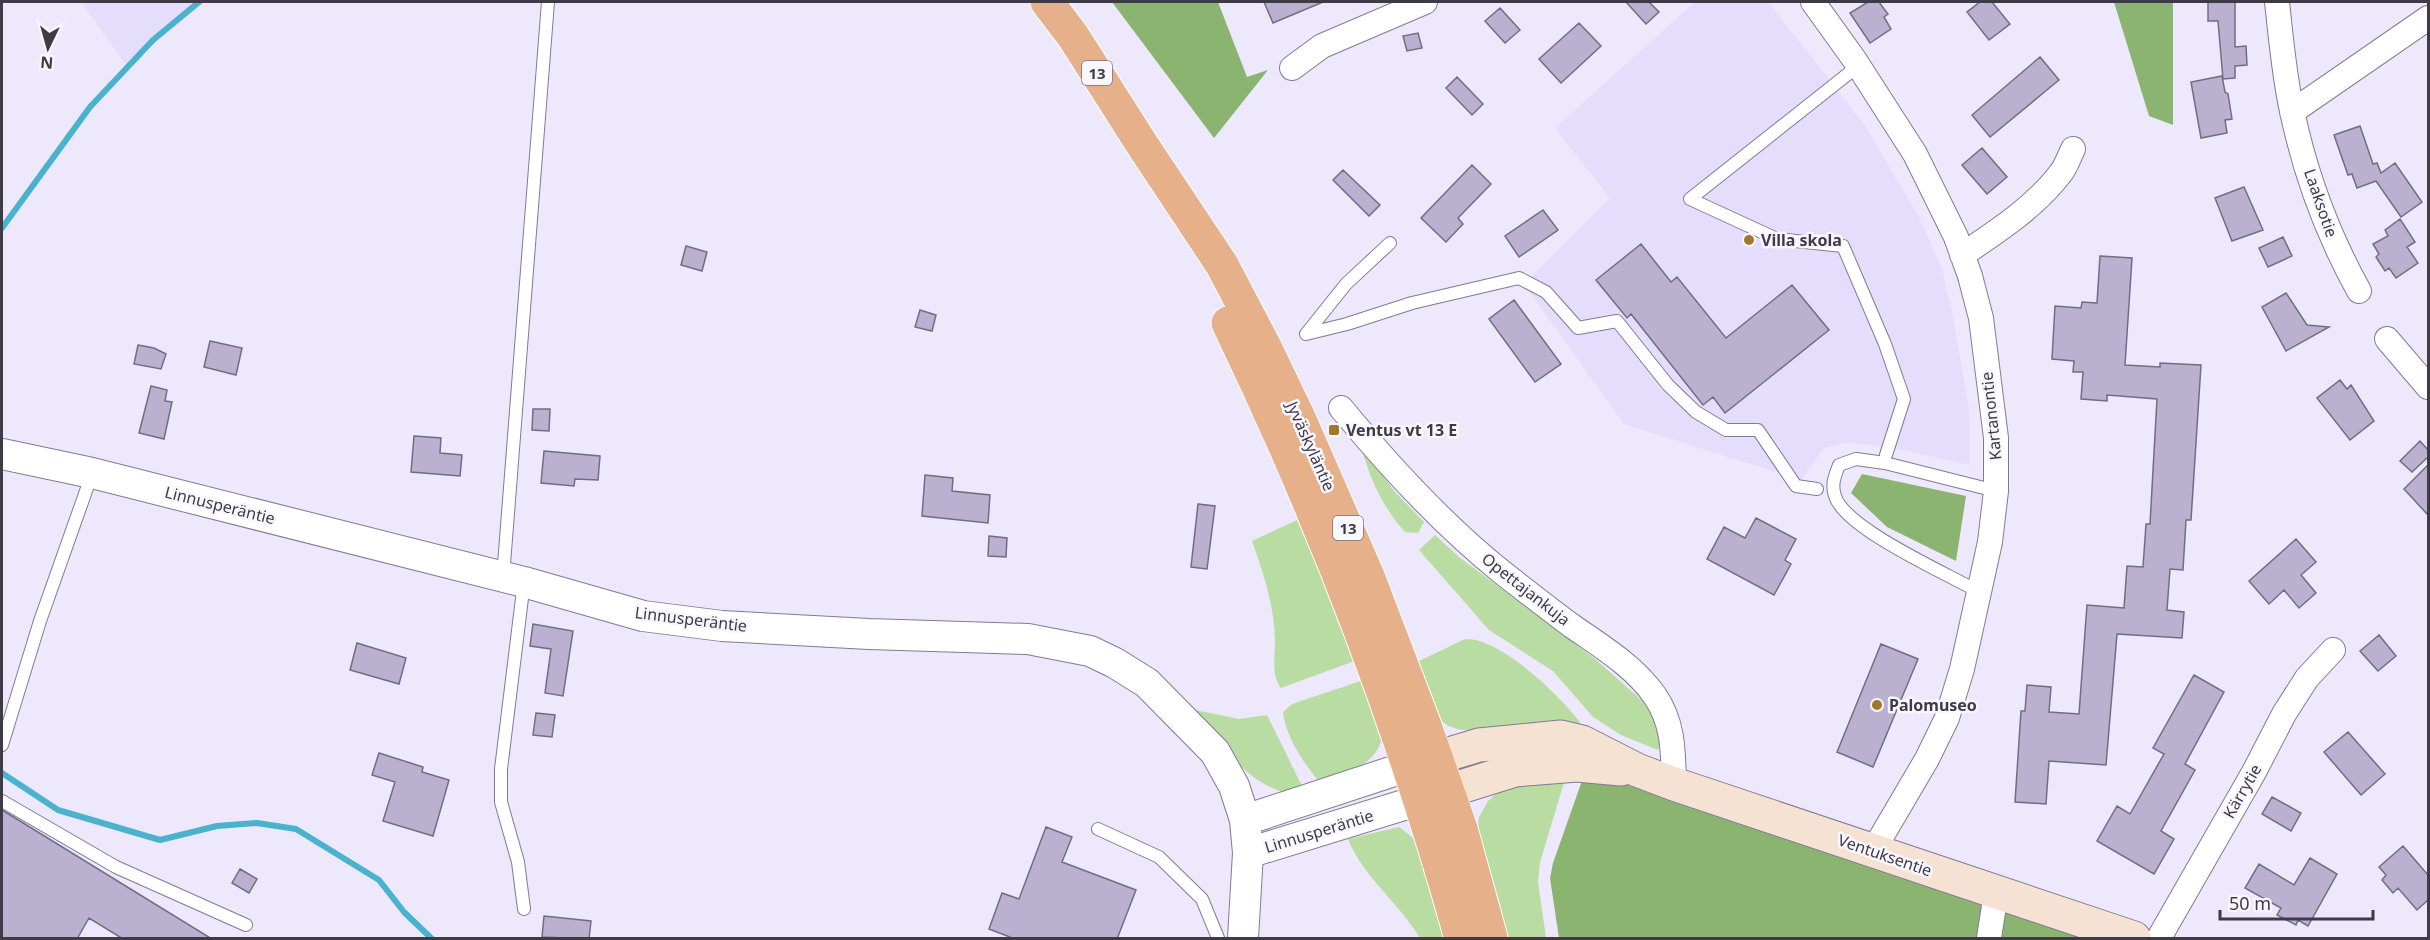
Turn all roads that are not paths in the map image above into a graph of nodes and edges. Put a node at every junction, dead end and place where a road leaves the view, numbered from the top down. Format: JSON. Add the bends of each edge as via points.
{"nodes":[{"id":1,"x":548,"y":2,"type":"edge"},
{"id":2,"x":1047,"y":2,"type":"edge"},
{"id":3,"x":1425,"y":2,"type":"edge"},
{"id":4,"x":1813,"y":2,"type":"edge"},
{"id":5,"x":2277,"y":2,"type":"edge"},
{"id":6,"x":2428,"y":18,"type":"edge"},
{"id":7,"x":1858,"y":66,"type":"junction"},
{"id":8,"x":1292,"y":68,"type":"dead end"},
{"id":9,"x":2292,"y":112,"type":"junction"},
{"id":10,"x":2073,"y":149,"type":"dead end"},
{"id":11,"x":1390,"y":243,"type":"dead end"},
{"id":12,"x":1962,"y":255,"type":"junction"},
{"id":13,"x":2359,"y":291,"type":"dead end"},
{"id":14,"x":2386,"y":339,"type":"dead end"},
{"id":15,"x":2428,"y":387,"type":"edge"},
{"id":16,"x":1341,"y":408,"type":"dead end"},
{"id":17,"x":2,"y":454,"type":"edge"},
{"id":18,"x":1886,"y":455,"type":"dead end"},
{"id":19,"x":92,"y":472,"type":"junction"},
{"id":20,"x":1816,"y":489,"type":"dead end"},
{"id":21,"x":1996,"y":491,"type":"junction"},
{"id":22,"x":514,"y":580,"type":"junction"},
{"id":23,"x":1979,"y":592,"type":"junction"},
{"id":24,"x":2333,"y":650,"type":"dead end"},
{"id":25,"x":2,"y":745,"type":"edge"},
{"id":26,"x":1423,"y":762,"type":"junction"},
{"id":27,"x":1637,"y":770,"type":"junction"},
{"id":28,"x":1674,"y":783,"type":"junction"},
{"id":29,"x":1434,"y":795,"type":"junction"},
{"id":30,"x":2,"y":801,"type":"edge"},
{"id":31,"x":1245,"y":820,"type":"junction"},
{"id":32,"x":1098,"y":829,"type":"dead end"},
{"id":33,"x":1874,"y":851,"type":"junction"},
{"id":34,"x":1248,"y":853,"type":"junction"},
{"id":35,"x":1996,"y":893,"type":"junction"},
{"id":36,"x":524,"y":909,"type":"dead end"},
{"id":37,"x":246,"y":925,"type":"dead end"},
{"id":38,"x":1234,"y":938,"type":"edge"},
{"id":39,"x":1461,"y":939,"type":"edge"},
{"id":40,"x":1491,"y":939,"type":"edge"},
{"id":41,"x":1989,"y":939,"type":"edge"},
{"id":42,"x":2134,"y":939,"type":"edge"},
{"id":43,"x":2159,"y":939,"type":"edge"}],
"edges":[{"from":1,"to":22,"type":"lane"},
{"from":2,"to":26,"type":"highway","name":"Jyväskyläntie","number":"13","via":[[1222,265],[1264,345],[1368,576]]},
{"from":3,"to":8,"type":"street","via":[[1322,46]]},
{"from":4,"to":7,"type":"street","name":"Kartanontie"},
{"from":5,"to":9,"type":"street","name":"Laaksotie"},
{"from":6,"to":9,"type":"street"},
{"from":7,"to":12,"type":"street","name":"Kartanontie","via":[[1915,154]]},
{"from":7,"to":18,"type":"lane","via":[[1690,198],[1777,238],[1843,246],[1904,399]]},
{"from":9,"to":13,"type":"street","name":"Laaksotie","via":[[2330,233]]},
{"from":10,"to":12,"type":"street","via":[[2062,172],[2048,188]]},
{"from":11,"to":20,"type":"lane","via":[[1346,284],[1306,334],[1412,303],[1519,278],[1546,292],[1578,328],[1617,321],[1695,412],[1726,430],[1758,430],[1796,486]]},
{"from":12,"to":21,"type":"street","name":"Kartanontie","via":[[1981,318],[1996,438]]},
{"from":14,"to":15,"type":"street"},
{"from":16,"to":28,"type":"street","name":"Opettajankuja","via":[[1464,541],[1634,672],[1667,716]]},
{"from":17,"to":19,"type":"street","name":"Linnusperäntie"},
{"from":19,"to":22,"type":"street","name":"Linnusperäntie"},
{"from":19,"to":25,"type":"lane"},
{"from":21,"to":23,"type":"street","name":"Kartanontie"},
{"from":21,"to":23,"type":"lane","via":[[1856,459],[1839,465],[1833,481],[1835,498],[1850,515],[1888,544]]},
{"from":22,"to":31,"type":"street","name":"Linnusperäntie","via":[[643,616],[869,634],[1028,639],[1090,651],[1147,683],[1215,752],[1234,786]]},
{"from":22,"to":36,"type":"lane","via":[[501,802],[518,862]]},
{"from":23,"to":33,"type":"street","name":"Kartanontie","via":[[1947,718]]},
{"from":24,"to":43,"type":"street","name":"Kärrytie","via":[[2307,678],[2284,714]]},
{"from":26,"to":27,"type":"main road","name":"Ventuksentie","via":[[1479,745],[1561,737],[1582,742]]},
{"from":26,"to":29,"type":"highway","name":"Jyväskyläntie","number":"13"},
{"from":26,"to":31,"type":"street","name":"Linnusperäntie"},
{"from":27,"to":28,"type":"main road","name":"Ventuksentie"},
{"from":27,"to":29,"type":"main road","name":"Ventuksentie","via":[[1554,765],[1515,770]]},
{"from":28,"to":33,"type":"main road","name":"Ventuksentie"},
{"from":29,"to":34,"type":"street","name":"Linnusperäntie"},
{"from":29,"to":39,"type":"highway","name":"Jyväskyläntie","number":"13"},
{"from":29,"to":40,"type":"highway","name":"Jyväskyläntie","number":"13","via":[[1461,829]]},
{"from":30,"to":37,"type":"lane","via":[[116,867]]},
{"from":31,"to":34,"type":"street","name":"Linnusperäntie"},
{"from":32,"to":38,"type":"lane","via":[[1159,857]]},
{"from":33,"to":35,"type":"main road","name":"Ventuksentie"},
{"from":34,"to":38,"type":"street"},
{"from":35,"to":41,"type":"street"},
{"from":35,"to":42,"type":"main road","name":"Ventuksentie"}]}
